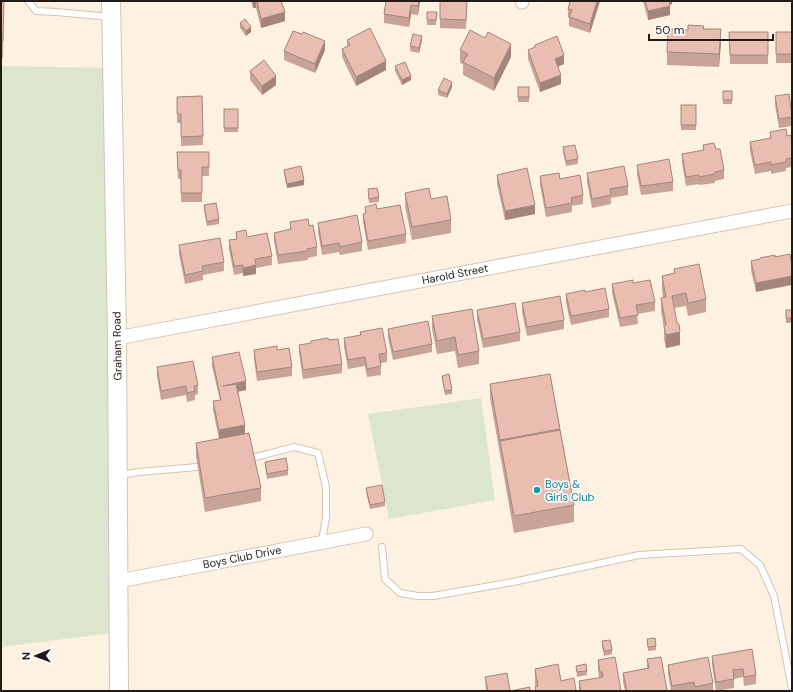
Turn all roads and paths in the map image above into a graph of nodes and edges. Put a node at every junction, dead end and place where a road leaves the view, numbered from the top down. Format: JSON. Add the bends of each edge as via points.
{"nodes":[{"id":1,"x":28,"y":1,"type":"edge"},
{"id":2,"x":112,"y":9,"type":"edge"},
{"id":3,"x":792,"y":211,"type":"edge"},
{"id":4,"x":117,"y":338,"type":"junction"},
{"id":5,"x":252,"y":458,"type":"edge"},
{"id":6,"x":197,"y":467,"type":"edge"},
{"id":7,"x":119,"y":475,"type":"junction"},
{"id":8,"x":366,"y":534,"type":"dead end"},
{"id":9,"x":322,"y":542,"type":"junction"},
{"id":10,"x":382,"y":547,"type":"dead end"},
{"id":11,"x":119,"y":581,"type":"junction"},
{"id":12,"x":792,"y":688,"type":"edge"},
{"id":13,"x":120,"y":691,"type":"edge"}],
"edges":[{"from":1,"to":2,"type":"lane","via":[[36,11]]},
{"from":2,"to":4,"type":"main road","name":"Graham Road"},
{"from":3,"to":4,"type":"street","name":"Harold Street"},
{"from":4,"to":7,"type":"main road","name":"Graham Road"},
{"from":5,"to":9,"type":"lane","via":[[294,447],[318,453],[326,486],[326,517]]},
{"from":6,"to":7,"type":"lane"},
{"from":7,"to":11,"type":"main road","name":"Graham Road"},
{"from":8,"to":9,"type":"street","name":"Boys Club Drive"},
{"from":9,"to":11,"type":"street","name":"Boys Club Drive"},
{"from":10,"to":12,"type":"lane","via":[[385,579],[400,593],[418,596],[433,596],[513,582],[639,555],[741,549],[760,565],[774,596]]},
{"from":11,"to":13,"type":"main road","name":"Graham Road"}]}
